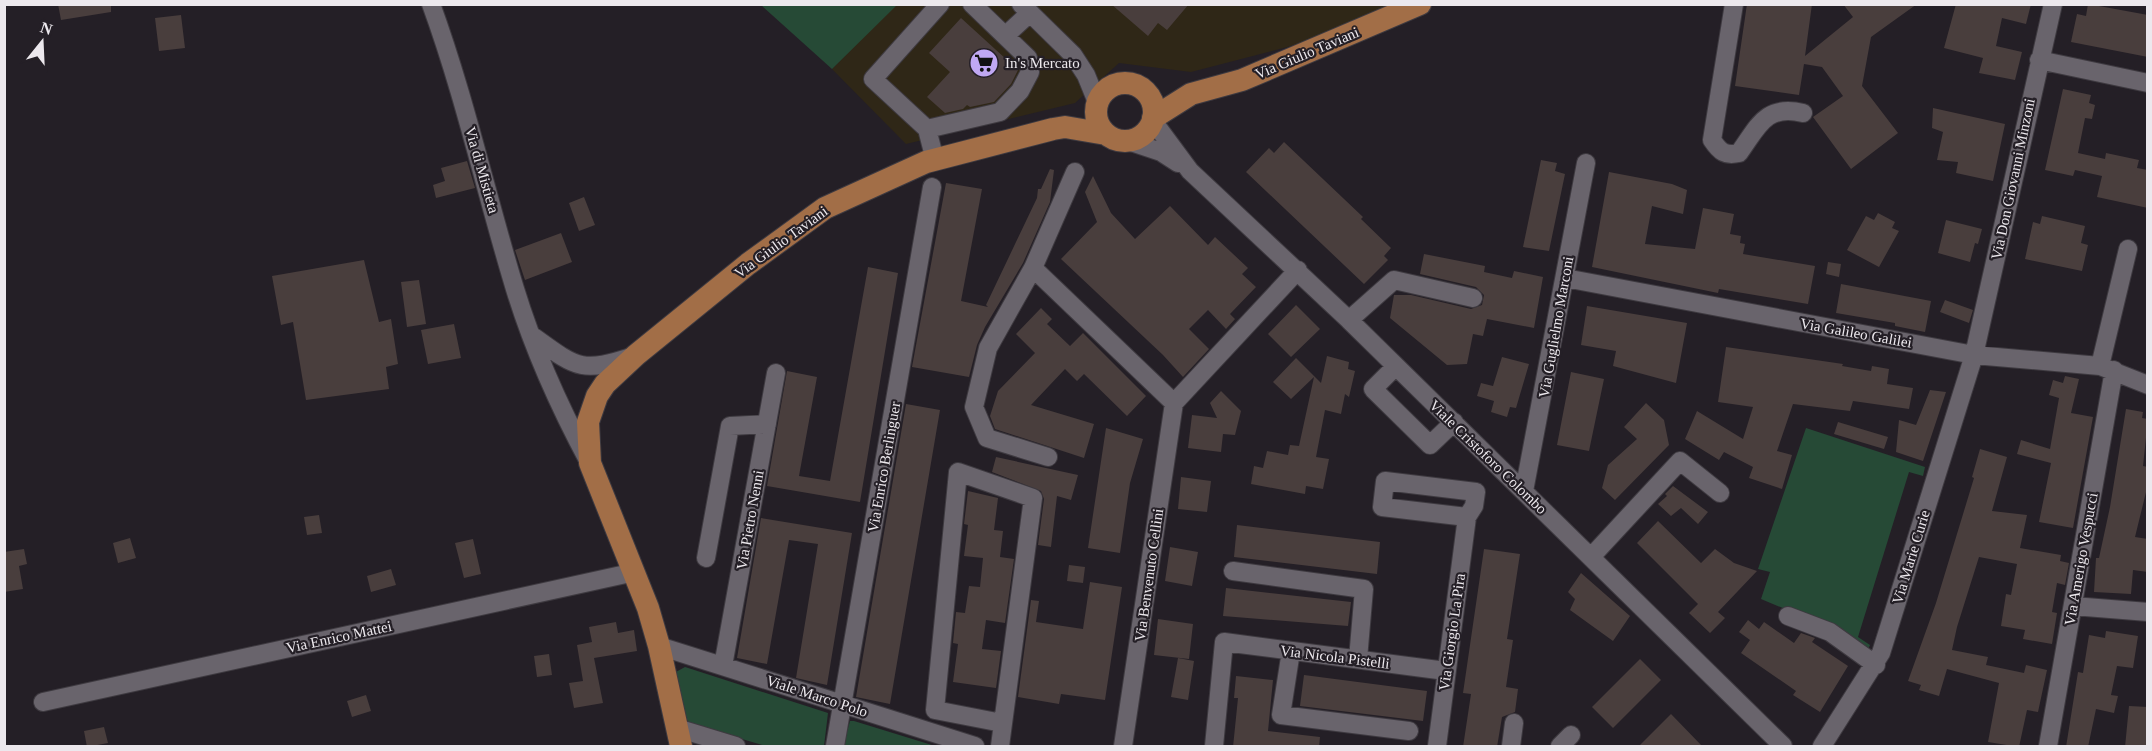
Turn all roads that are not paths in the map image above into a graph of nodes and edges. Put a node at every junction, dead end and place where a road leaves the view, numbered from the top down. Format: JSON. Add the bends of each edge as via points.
{"nodes":[{"id":1,"x":431,"y":4,"type":"edge"},
{"id":2,"x":940,"y":4,"type":"edge"},
{"id":3,"x":972,"y":4,"type":"edge"},
{"id":4,"x":1420,"y":4,"type":"edge"},
{"id":5,"x":1734,"y":4,"type":"edge"},
{"id":6,"x":2053,"y":4,"type":"edge"},
{"id":7,"x":1026,"y":9,"type":"edge"},
{"id":8,"x":1005,"y":36,"type":"junction"},
{"id":9,"x":2040,"y":60,"type":"junction"},
{"id":10,"x":2148,"y":83,"type":"edge"},
{"id":11,"x":1136,"y":86,"type":"junction"},
{"id":12,"x":1191,"y":94,"type":"junction"},
{"id":13,"x":1097,"y":104,"type":"junction"},
{"id":14,"x":1803,"y":113,"type":"dead end"},
{"id":15,"x":1153,"y":119,"type":"junction"},
{"id":16,"x":1065,"y":127,"type":"junction"},
{"id":17,"x":927,"y":129,"type":"junction"},
{"id":18,"x":1106,"y":134,"type":"junction"},
{"id":19,"x":1128,"y":141,"type":"junction"},
{"id":20,"x":935,"y":160,"type":"junction"},
{"id":21,"x":1586,"y":163,"type":"dead end"},
{"id":22,"x":1190,"y":171,"type":"junction"},
{"id":23,"x":1075,"y":172,"type":"dead end"},
{"id":24,"x":932,"y":187,"type":"dead end"},
{"id":25,"x":2128,"y":249,"type":"dead end"},
{"id":26,"x":1034,"y":268,"type":"junction"},
{"id":27,"x":1298,"y":270,"type":"junction"},
{"id":28,"x":1564,"y":279,"type":"junction"},
{"id":29,"x":1473,"y":298,"type":"dead end"},
{"id":30,"x":1349,"y":320,"type":"junction"},
{"id":31,"x":533,"y":336,"type":"junction"},
{"id":32,"x":1974,"y":355,"type":"junction"},
{"id":33,"x":636,"y":356,"type":"junction"},
{"id":34,"x":1396,"y":366,"type":"junction"},
{"id":35,"x":2107,"y":368,"type":"junction"},
{"id":36,"x":776,"y":373,"type":"dead end"},
{"id":37,"x":2148,"y":385,"type":"edge"},
{"id":38,"x":1174,"y":403,"type":"junction"},
{"id":39,"x":1454,"y":422,"type":"junction"},
{"id":40,"x":767,"y":423,"type":"junction"},
{"id":41,"x":1048,"y":457,"type":"dead end"},
{"id":42,"x":590,"y":463,"type":"junction"},
{"id":43,"x":1524,"y":491,"type":"junction"},
{"id":44,"x":1720,"y":493,"type":"dead end"},
{"id":45,"x":1467,"y":518,"type":"junction"},
{"id":46,"x":1591,"y":557,"type":"junction"},
{"id":47,"x":706,"y":558,"type":"dead end"},
{"id":48,"x":1233,"y":571,"type":"dead end"},
{"id":49,"x":635,"y":572,"type":"junction"},
{"id":50,"x":2073,"y":606,"type":"junction"},
{"id":51,"x":2148,"y":612,"type":"edge"},
{"id":52,"x":1788,"y":616,"type":"dead end"},
{"id":53,"x":659,"y":646,"type":"junction"},
{"id":54,"x":1291,"y":651,"type":"junction"},
{"id":55,"x":1358,"y":659,"type":"junction"},
{"id":56,"x":1876,"y":665,"type":"junction"},
{"id":57,"x":723,"y":666,"type":"junction"},
{"id":58,"x":1446,"y":671,"type":"junction"},
{"id":59,"x":43,"y":702,"type":"dead end"},
{"id":60,"x":842,"y":704,"type":"junction"},
{"id":61,"x":1002,"y":723,"type":"junction"},
{"id":62,"x":1514,"y":723,"type":"dead end"},
{"id":63,"x":1409,"y":731,"type":"dead end"},
{"id":64,"x":679,"y":737,"type":"edge"},
{"id":65,"x":736,"y":747,"type":"edge"},
{"id":66,"x":835,"y":747,"type":"edge"},
{"id":67,"x":975,"y":747,"type":"edge"},
{"id":68,"x":1000,"y":747,"type":"edge"},
{"id":69,"x":1123,"y":747,"type":"edge"},
{"id":70,"x":1214,"y":747,"type":"edge"},
{"id":71,"x":1437,"y":747,"type":"edge"},
{"id":72,"x":1510,"y":747,"type":"edge"},
{"id":73,"x":1784,"y":747,"type":"edge"},
{"id":74,"x":1822,"y":747,"type":"edge"},
{"id":75,"x":2048,"y":747,"type":"edge"}],
"edges":[{"from":1,"to":31,"type":"street","name":"Via di Mistieta","via":[[516,291]]},
{"from":2,"to":17,"type":"street","via":[[873,79]]},
{"from":3,"to":8,"type":"street"},
{"from":4,"to":12,"type":"main road","name":"Via Giulio Taviani","via":[[1242,80]]},
{"from":5,"to":14,"type":"street","via":[[1712,140],[1728,155],[1739,153],[1766,116],[1786,109]]},
{"from":6,"to":9,"type":"street","name":"Via Don Giovanni Minzoni"},
{"from":7,"to":8,"type":"street"},
{"from":7,"to":13,"type":"street","via":[[1073,55]]},
{"from":8,"to":17,"type":"street","via":[[1028,58],[1030,72],[1020,91],[1000,112]]},
{"from":9,"to":10,"type":"street"},
{"from":9,"to":32,"type":"street","name":"Via Don Giovanni Minzoni"},
{"from":11,"to":12,"type":"main road","name":"Via Giulio Taviani"},
{"from":11,"to":13,"type":"main road","via":[[1114,85]]},
{"from":11,"to":15,"type":"main road","name":"Viale Cristoforo Colombo","via":[[1149,96]]},
{"from":12,"to":15,"type":"main road","name":"Via Giulio Taviani"},
{"from":13,"to":16,"type":"main road","name":"Via Giulio Taviani"},
{"from":13,"to":18,"type":"main road","via":[[1098,124]]},
{"from":15,"to":19,"type":"main road","via":[[1145,133]]},
{"from":15,"to":22,"type":"street","name":"Viale Cristoforo Colombo"},
{"from":16,"to":18,"type":"main road","name":"Via Giulio Taviani"},
{"from":16,"to":20,"type":"main road","name":"Via Giulio Taviani"},
{"from":17,"to":20,"type":"street"},
{"from":18,"to":19,"type":"main road","name":"Viale Cristoforo Colombo"},
{"from":19,"to":22,"type":"street","name":"Viale Cristoforo Colombo","via":[[1161,152]]},
{"from":20,"to":33,"type":"main road","name":"Via Giulio Taviani","via":[[825,208],[748,264]]},
{"from":21,"to":28,"type":"street","name":"Via Guglielmo Marconi"},
{"from":22,"to":27,"type":"street","name":"Viale Cristoforo Colombo"},
{"from":23,"to":26,"type":"street"},
{"from":24,"to":60,"type":"street","name":"Via Enrico Berlinguer"},
{"from":25,"to":35,"type":"street","name":"Via Amerigo Vespucci"},
{"from":26,"to":38,"type":"street"},
{"from":26,"to":41,"type":"street","via":[[988,348],[974,407],[987,438]]},
{"from":27,"to":30,"type":"street","name":"Viale Cristoforo Colombo"},
{"from":27,"to":38,"type":"street"},
{"from":28,"to":32,"type":"street","name":"Via Galileo Galilei"},
{"from":28,"to":43,"type":"street","name":"Via Guglielmo Marconi"},
{"from":29,"to":30,"type":"street","via":[[1394,280]]},
{"from":30,"to":34,"type":"street","name":"Viale Cristoforo Colombo"},
{"from":31,"to":33,"type":"street","via":[[582,367]]},
{"from":31,"to":42,"type":"street","name":"Via di Mistieta"},
{"from":32,"to":35,"type":"street","name":"Via Galileo Galilei"},
{"from":32,"to":56,"type":"street","name":"Via Marie Curie"},
{"from":33,"to":42,"type":"main road","name":"Via Giulio Taviani","via":[[605,384],[592,408],[588,429]]},
{"from":34,"to":39,"type":"street","name":"Viale Cristoforo Colombo"},
{"from":34,"to":39,"type":"street","via":[[1373,389],[1430,445]]},
{"from":35,"to":37,"type":"street","name":"Via Galileo Galilei"},
{"from":35,"to":50,"type":"street","name":"Via Amerigo Vespucci"},
{"from":36,"to":40,"type":"street","name":"Via Pietro Nenni"},
{"from":38,"to":69,"type":"street","name":"Via Benvenuto Cellini"},
{"from":39,"to":43,"type":"street","name":"Viale Cristoforo Colombo"},
{"from":40,"to":47,"type":"street","via":[[730,426]]},
{"from":40,"to":57,"type":"street","name":"Via Pietro Nenni"},
{"from":42,"to":49,"type":"main road"},
{"from":43,"to":46,"type":"street","name":"Viale Cristoforo Colombo"},
{"from":44,"to":46,"type":"street","via":[[1680,461]]},
{"from":45,"to":45,"type":"street","name":"Via Giorgio La Pira","via":[[1476,492],[1385,481],[1382,507]]},
{"from":45,"to":58,"type":"street","name":"Via Giorgio La Pira"},
{"from":46,"to":73,"type":"street","name":"Viale Cristoforo Colombo"},
{"from":48,"to":55,"type":"street","via":[[1364,589]]},
{"from":49,"to":53,"type":"main road"},
{"from":49,"to":59,"type":"street","name":"Via Enrico Mattei"},
{"from":50,"to":51,"type":"street"},
{"from":50,"to":75,"type":"street","name":"Via Amerigo Vespucci"},
{"from":52,"to":56,"type":"street","via":[[1830,632]]},
{"from":53,"to":57,"type":"street","name":"Viale Marco Polo"},
{"from":53,"to":64,"type":"main road"},
{"from":54,"to":55,"type":"street","name":"Via Nicola Pistelli"},
{"from":54,"to":63,"type":"street","via":[[1281,715]]},
{"from":54,"to":70,"type":"street","name":"Via Nicola Pistelli","via":[[1224,642]]},
{"from":55,"to":58,"type":"street","name":"Via Nicola Pistelli"},
{"from":56,"to":74,"type":"street","name":"Via Marie Curie"},
{"from":57,"to":60,"type":"street","name":"Viale Marco Polo"},
{"from":58,"to":71,"type":"street","name":"Via Giorgio La Pira"},
{"from":60,"to":66,"type":"street","name":"Via Enrico Berlinguer"},
{"from":60,"to":67,"type":"street","name":"Viale Marco Polo"},
{"from":61,"to":61,"type":"street","via":[[1033,498],[958,472],[935,710]]},
{"from":61,"to":68,"type":"street"},
{"from":62,"to":72,"type":"street"},
{"from":64,"to":65,"type":"street"}]}
